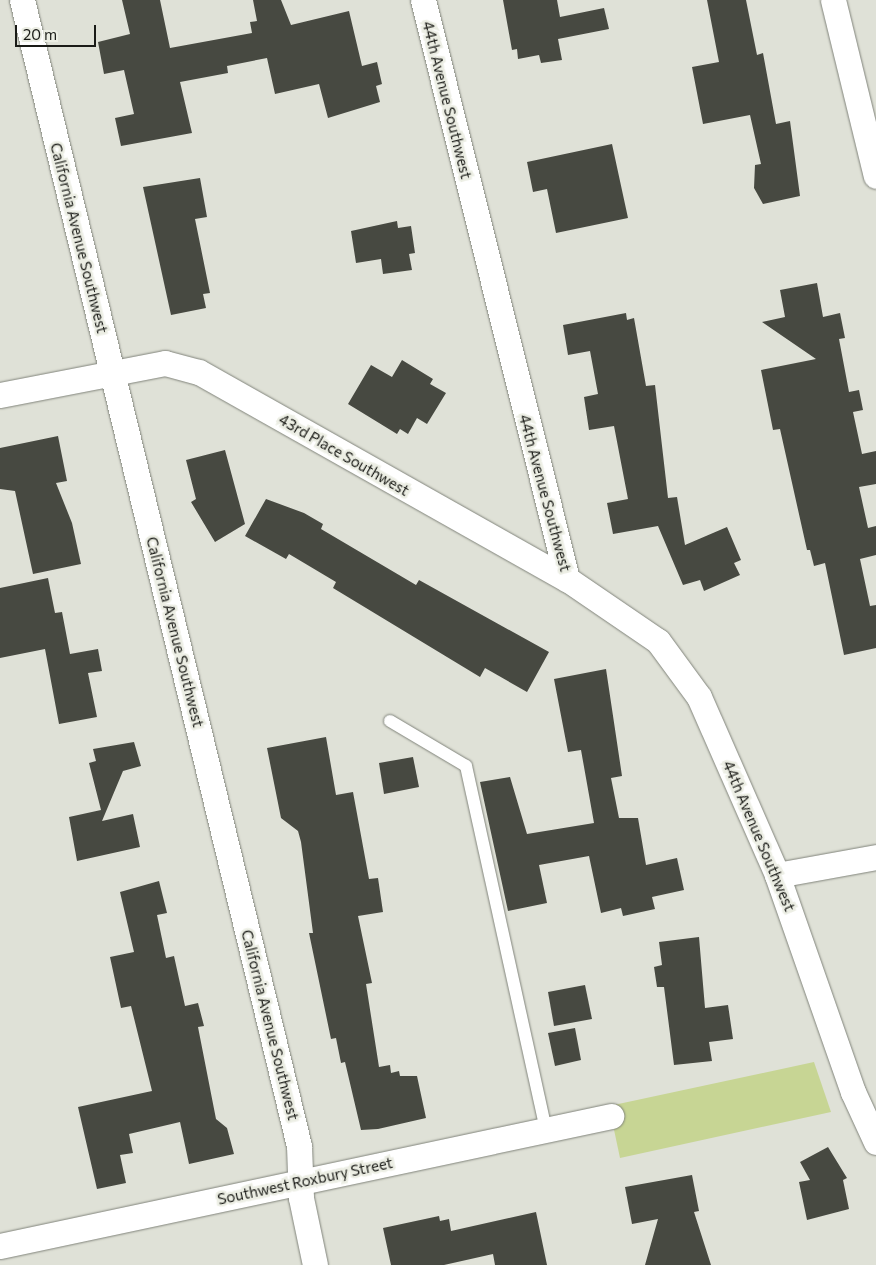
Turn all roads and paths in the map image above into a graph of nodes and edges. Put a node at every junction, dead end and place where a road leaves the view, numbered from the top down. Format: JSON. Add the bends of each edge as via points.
{"nodes":[{"id":1,"x":22,"y":0,"type":"edge"},
{"id":2,"x":423,"y":0,"type":"edge"},
{"id":3,"x":833,"y":0,"type":"edge"},
{"id":4,"x":876,"y":176,"type":"edge"},
{"id":5,"x":112,"y":372,"type":"junction"},
{"id":6,"x":0,"y":395,"type":"edge"},
{"id":7,"x":568,"y":579,"type":"junction"},
{"id":8,"x":390,"y":721,"type":"dead end"},
{"id":9,"x":876,"y":857,"type":"edge"},
{"id":10,"x":777,"y":875,"type":"junction"},
{"id":11,"x":611,"y":1116,"type":"dead end"},
{"id":12,"x":546,"y":1130,"type":"junction"},
{"id":13,"x":876,"y":1142,"type":"edge"},
{"id":14,"x":300,"y":1183,"type":"junction"},
{"id":15,"x":0,"y":1246,"type":"edge"},
{"id":16,"x":315,"y":1265,"type":"edge"}],
"edges":[{"from":1,"to":5,"type":"street","name":"California Avenue Southwest"},
{"from":2,"to":7,"type":"street","name":"44th Avenue Southwest"},
{"from":3,"to":4,"type":"street"},
{"from":5,"to":6,"type":"street","name":"43rd Place Southwest"},
{"from":5,"to":7,"type":"street","name":"43rd Place Southwest","via":[[165,363],[199,372]]},
{"from":5,"to":14,"type":"street","name":"California Avenue Southwest","via":[[299,1146]]},
{"from":7,"to":10,"type":"street","name":"44th Avenue Southwest","via":[[658,641],[699,697]]},
{"from":8,"to":12,"type":"lane","via":[[466,766]]},
{"from":9,"to":10,"type":"street"},
{"from":10,"to":13,"type":"street","name":"44th Avenue Southwest","via":[[853,1092]]},
{"from":11,"to":12,"type":"street","name":"Southwest Roxbury Street"},
{"from":12,"to":14,"type":"street","name":"Southwest Roxbury Street"},
{"from":14,"to":15,"type":"street","name":"Southwest Roxbury Street"},
{"from":14,"to":16,"type":"street","name":"California Avenue Southwest"}]}
